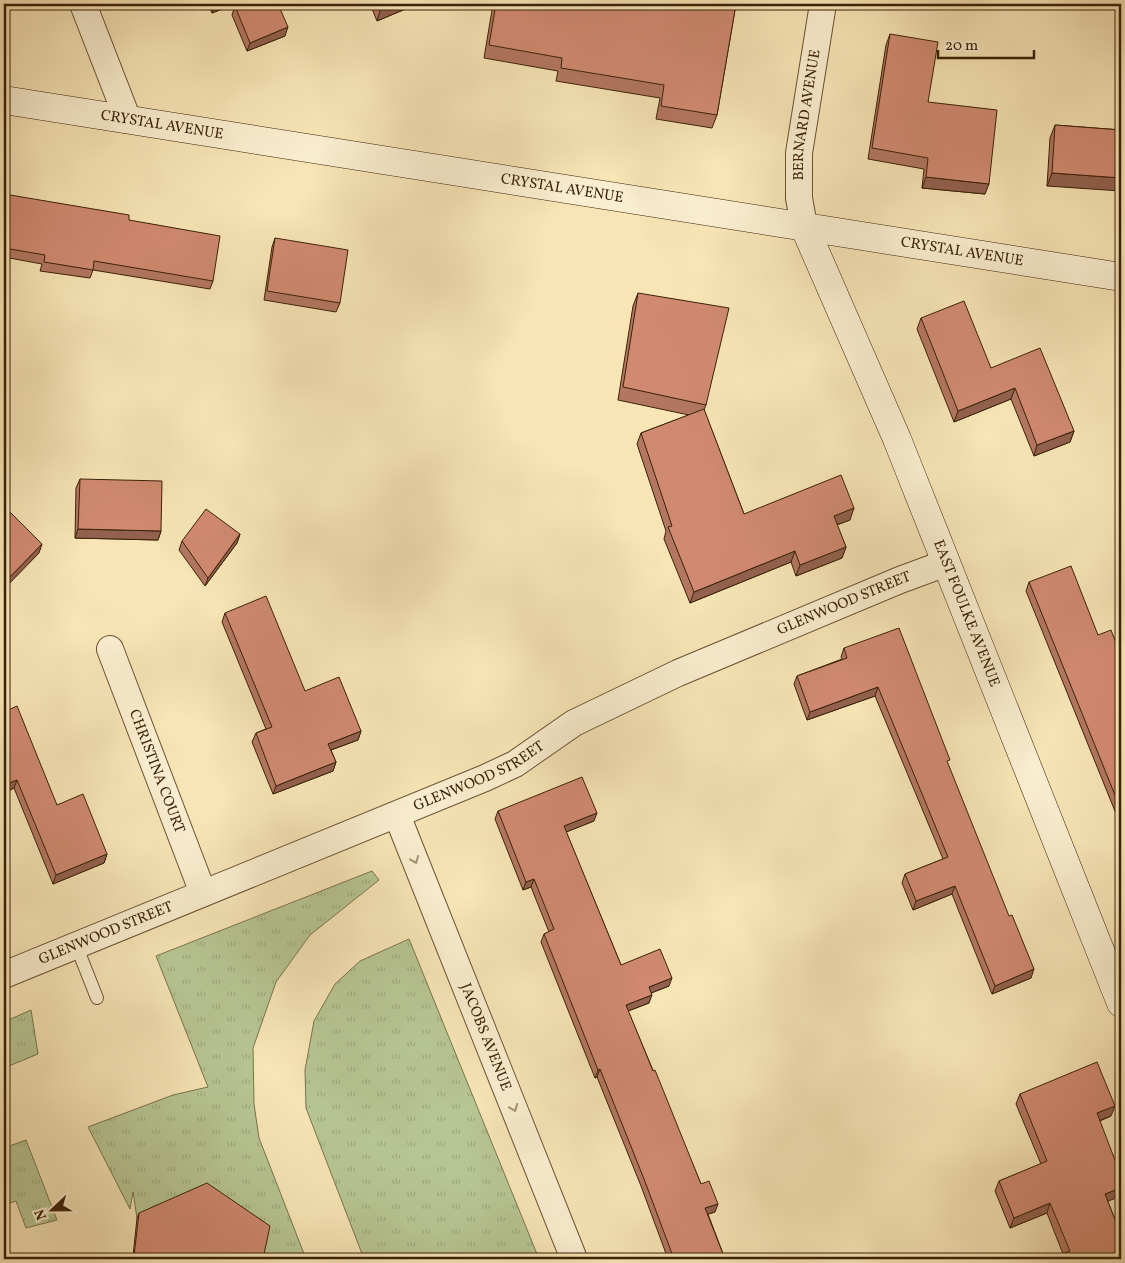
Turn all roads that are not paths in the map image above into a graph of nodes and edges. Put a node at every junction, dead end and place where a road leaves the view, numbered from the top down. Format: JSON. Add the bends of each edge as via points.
{"nodes":[{"id":1,"x":83,"y":4,"type":"edge"},
{"id":2,"x":823,"y":4,"type":"edge"},
{"id":3,"x":4,"y":100,"type":"edge"},
{"id":4,"x":128,"y":120,"type":"junction"},
{"id":5,"x":804,"y":226,"type":"junction"},
{"id":6,"x":1121,"y":276,"type":"edge"},
{"id":7,"x":946,"y":563,"type":"junction"},
{"id":8,"x":110,"y":649,"type":"dead end"},
{"id":9,"x":397,"y":815,"type":"junction"},
{"id":10,"x":203,"y":893,"type":"junction"},
{"id":11,"x":76,"y":945,"type":"junction"},
{"id":12,"x":1114,"y":963,"type":"edge"},
{"id":13,"x":4,"y":975,"type":"edge"},
{"id":14,"x":97,"y":998,"type":"dead end"},
{"id":15,"x":1121,"y":1002,"type":"edge"},
{"id":16,"x":574,"y":1259,"type":"edge"}],
"edges":[{"from":1,"to":4,"type":"street"},
{"from":2,"to":5,"type":"street","name":"BERNARD AVENUE","via":[[799,154],[798,198]]},
{"from":3,"to":4,"type":"street","name":"CRYSTAL AVENUE"},
{"from":4,"to":5,"type":"street","name":"CRYSTAL AVENUE"},
{"from":5,"to":6,"type":"street","name":"CRYSTAL AVENUE"},
{"from":5,"to":7,"type":"street","name":"EAST FOULKE AVENUE","via":[[897,439]]},
{"from":7,"to":9,"type":"street","name":"GLENWOOD STREET","via":[[678,673],[574,723],[515,764]]},
{"from":7,"to":12,"type":"street","name":"EAST FOULKE AVENUE"},
{"from":8,"to":10,"type":"street","name":"CHRISTINA COURT"},
{"from":9,"to":10,"type":"street","name":"GLENWOOD STREET"},
{"from":9,"to":16,"type":"street","name":"JACOBS AVENUE","one_way":true},
{"from":10,"to":11,"type":"street","name":"GLENWOOD STREET"},
{"from":11,"to":13,"type":"street","name":"GLENWOOD STREET"},
{"from":11,"to":14,"type":"lane"},
{"from":12,"to":15,"type":"street","name":"EAST FOULKE AVENUE"}]}
